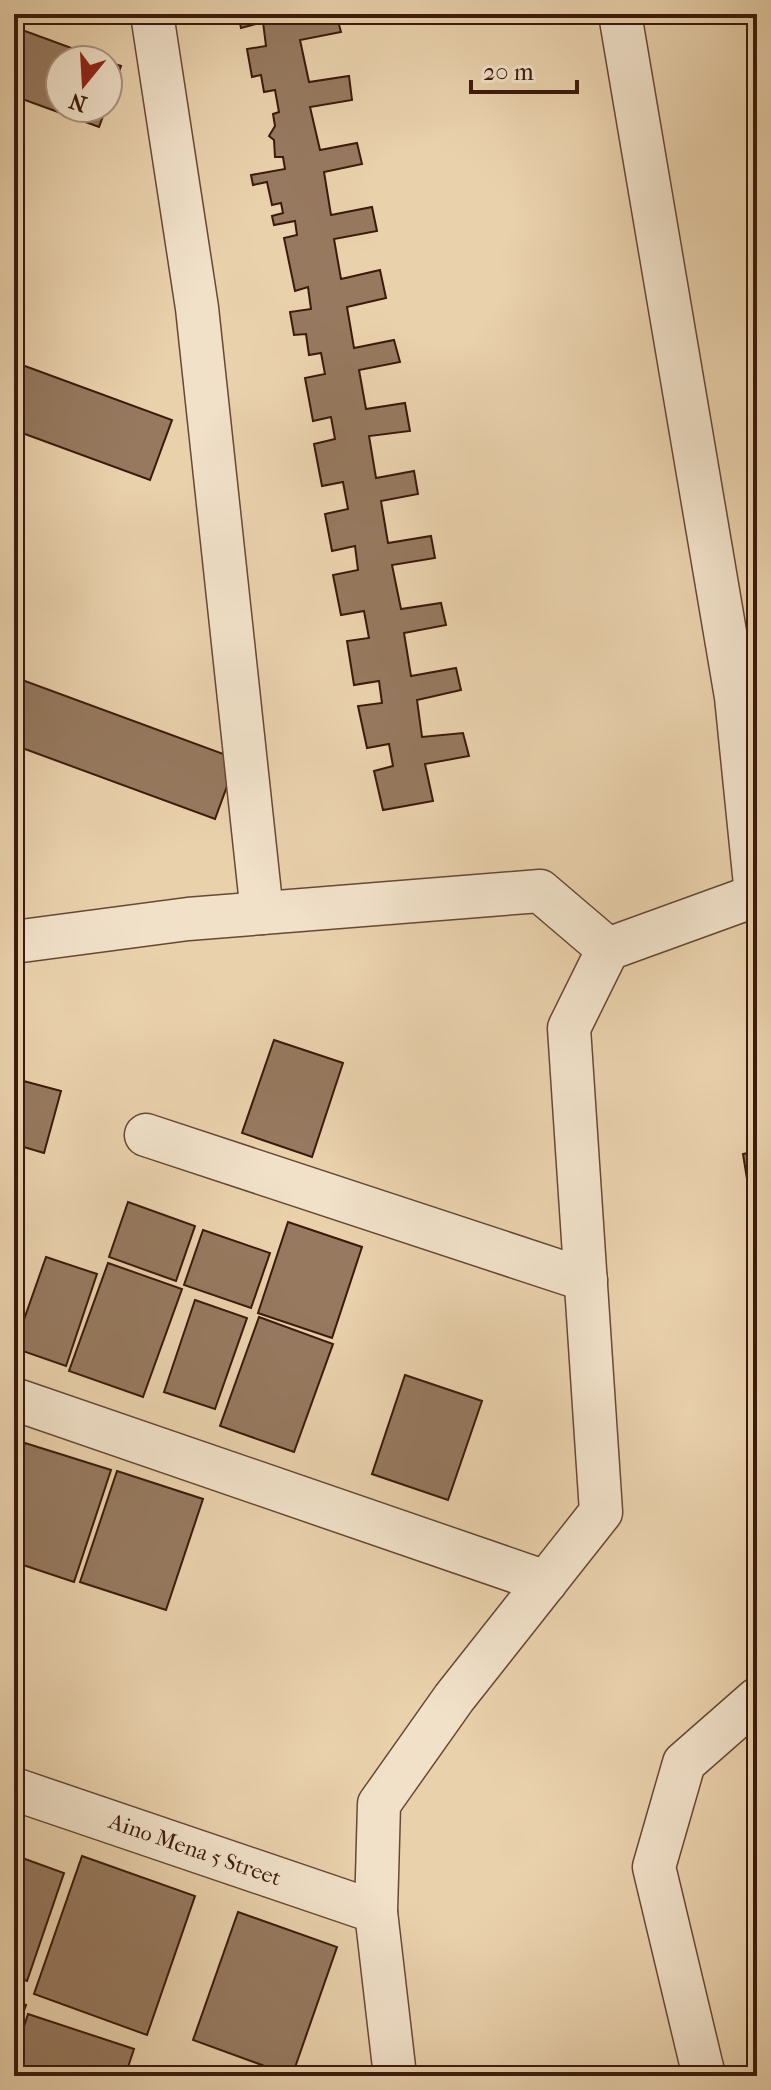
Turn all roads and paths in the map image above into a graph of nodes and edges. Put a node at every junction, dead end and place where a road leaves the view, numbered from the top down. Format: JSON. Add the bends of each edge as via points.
{"nodes":[{"id":1,"x":152,"y":14,"type":"edge"},
{"id":2,"x":620,"y":14,"type":"edge"},
{"id":3,"x":757,"y":895,"type":"edge"},
{"id":4,"x":262,"y":913,"type":"junction"},
{"id":5,"x":14,"y":942,"type":"edge"},
{"id":6,"x":608,"y":949,"type":"junction"},
{"id":7,"x":146,"y":1135,"type":"dead end"},
{"id":8,"x":586,"y":1280,"type":"junction"},
{"id":9,"x":14,"y":1399,"type":"edge"},
{"id":10,"x":546,"y":1582,"type":"junction"},
{"id":11,"x":757,"y":1699,"type":"edge"},
{"id":12,"x":14,"y":1789,"type":"edge"},
{"id":13,"x":376,"y":1912,"type":"junction"},
{"id":14,"x":395,"y":2076,"type":"edge"},
{"id":15,"x":704,"y":2076,"type":"edge"}],
"edges":[{"from":1,"to":4,"type":"street","via":[[197,308]]},
{"from":2,"to":3,"type":"street","via":[[736,697]]},
{"from":3,"to":6,"type":"street"},
{"from":4,"to":5,"type":"street"},
{"from":4,"to":6,"type":"street","via":[[540,891]]},
{"from":6,"to":8,"type":"street","via":[[569,1028]]},
{"from":7,"to":8,"type":"street"},
{"from":8,"to":10,"type":"street","via":[[601,1512]]},
{"from":9,"to":10,"type":"street"},
{"from":10,"to":13,"type":"street","via":[[379,1804]]},
{"from":11,"to":15,"type":"street","via":[[684,1763],[654,1867]]},
{"from":12,"to":13,"type":"street","name":"Aino Mena 5 Street"},
{"from":13,"to":14,"type":"street"}]}
